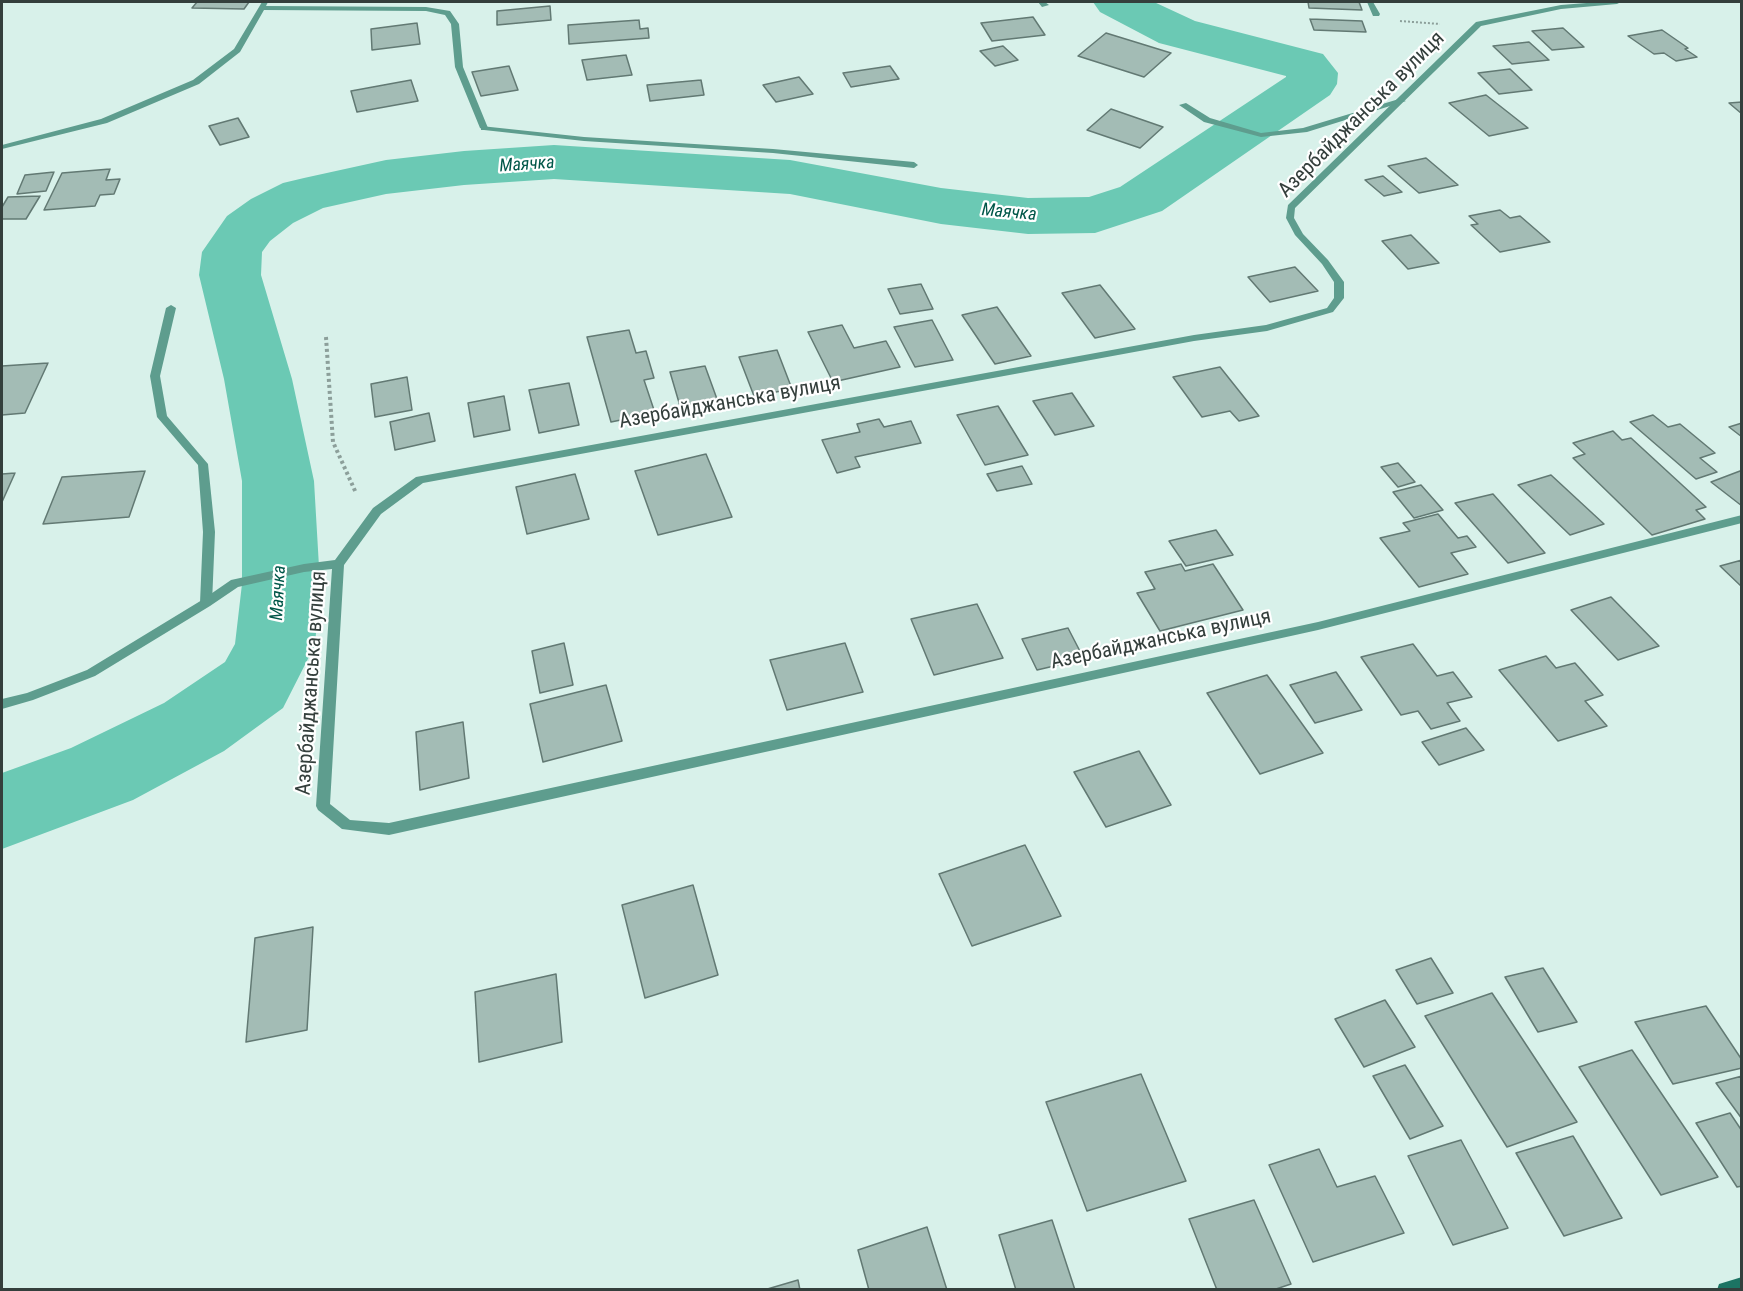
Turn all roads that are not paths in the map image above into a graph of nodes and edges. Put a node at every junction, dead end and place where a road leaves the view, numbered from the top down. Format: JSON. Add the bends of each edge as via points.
{"nodes":[{"id":1,"x":1370,"y":2,"type":"edge"},
{"id":2,"x":1617,"y":2,"type":"edge"},
{"id":3,"x":263,"y":5,"type":"edge"},
{"id":4,"x":1376,"y":14,"type":"road end"},
{"id":5,"x":1402,"y":101,"type":"junction"},
{"id":6,"x":1183,"y":105,"type":"dead end"},
{"id":7,"x":2,"y":147,"type":"edge"},
{"id":8,"x":914,"y":165,"type":"dead end"},
{"id":9,"x":171,"y":308,"type":"dead end"},
{"id":10,"x":1742,"y":519,"type":"edge"},
{"id":11,"x":338,"y":564,"type":"junction"},
{"id":12,"x":206,"y":603,"type":"junction"},
{"id":13,"x":2,"y":704,"type":"edge"},
{"id":14,"x":1742,"y":1285,"type":"edge"},
{"id":15,"x":1725,"y":1290,"type":"edge"}],
"edges":[{"from":1,"to":4,"type":"street"},
{"from":2,"to":5,"type":"street","name":"Азербайджанська вулиця","via":[[1561,7],[1479,24]]},
{"from":3,"to":7,"type":"street","via":[[237,50],[196,82],[104,121]]},
{"from":3,"to":8,"type":"street","via":[[426,9],[447,13],[455,24],[459,67],[484,128]]},
{"from":5,"to":6,"type":"street","via":[[1304,130],[1261,135],[1207,120]]},
{"from":5,"to":11,"type":"street","name":"Азербайджанська вулиця","via":[[1291,207],[1290,218],[1299,235],[1326,262],[1339,282],[1339,298],[1330,310],[1266,327],[420,480],[377,511]]},
{"from":9,"to":12,"type":"street","via":[[155,376],[162,417],[203,464],[209,532]]},
{"from":10,"to":11,"type":"street","name":"Азербайджанська вулиця","via":[[1318,626],[388,829],[347,825],[323,806]]},
{"from":11,"to":12,"type":"street","via":[[235,583]]},
{"from":12,"to":13,"type":"street","via":[[91,673]]},
{"from":14,"to":15,"type":"street"}]}
